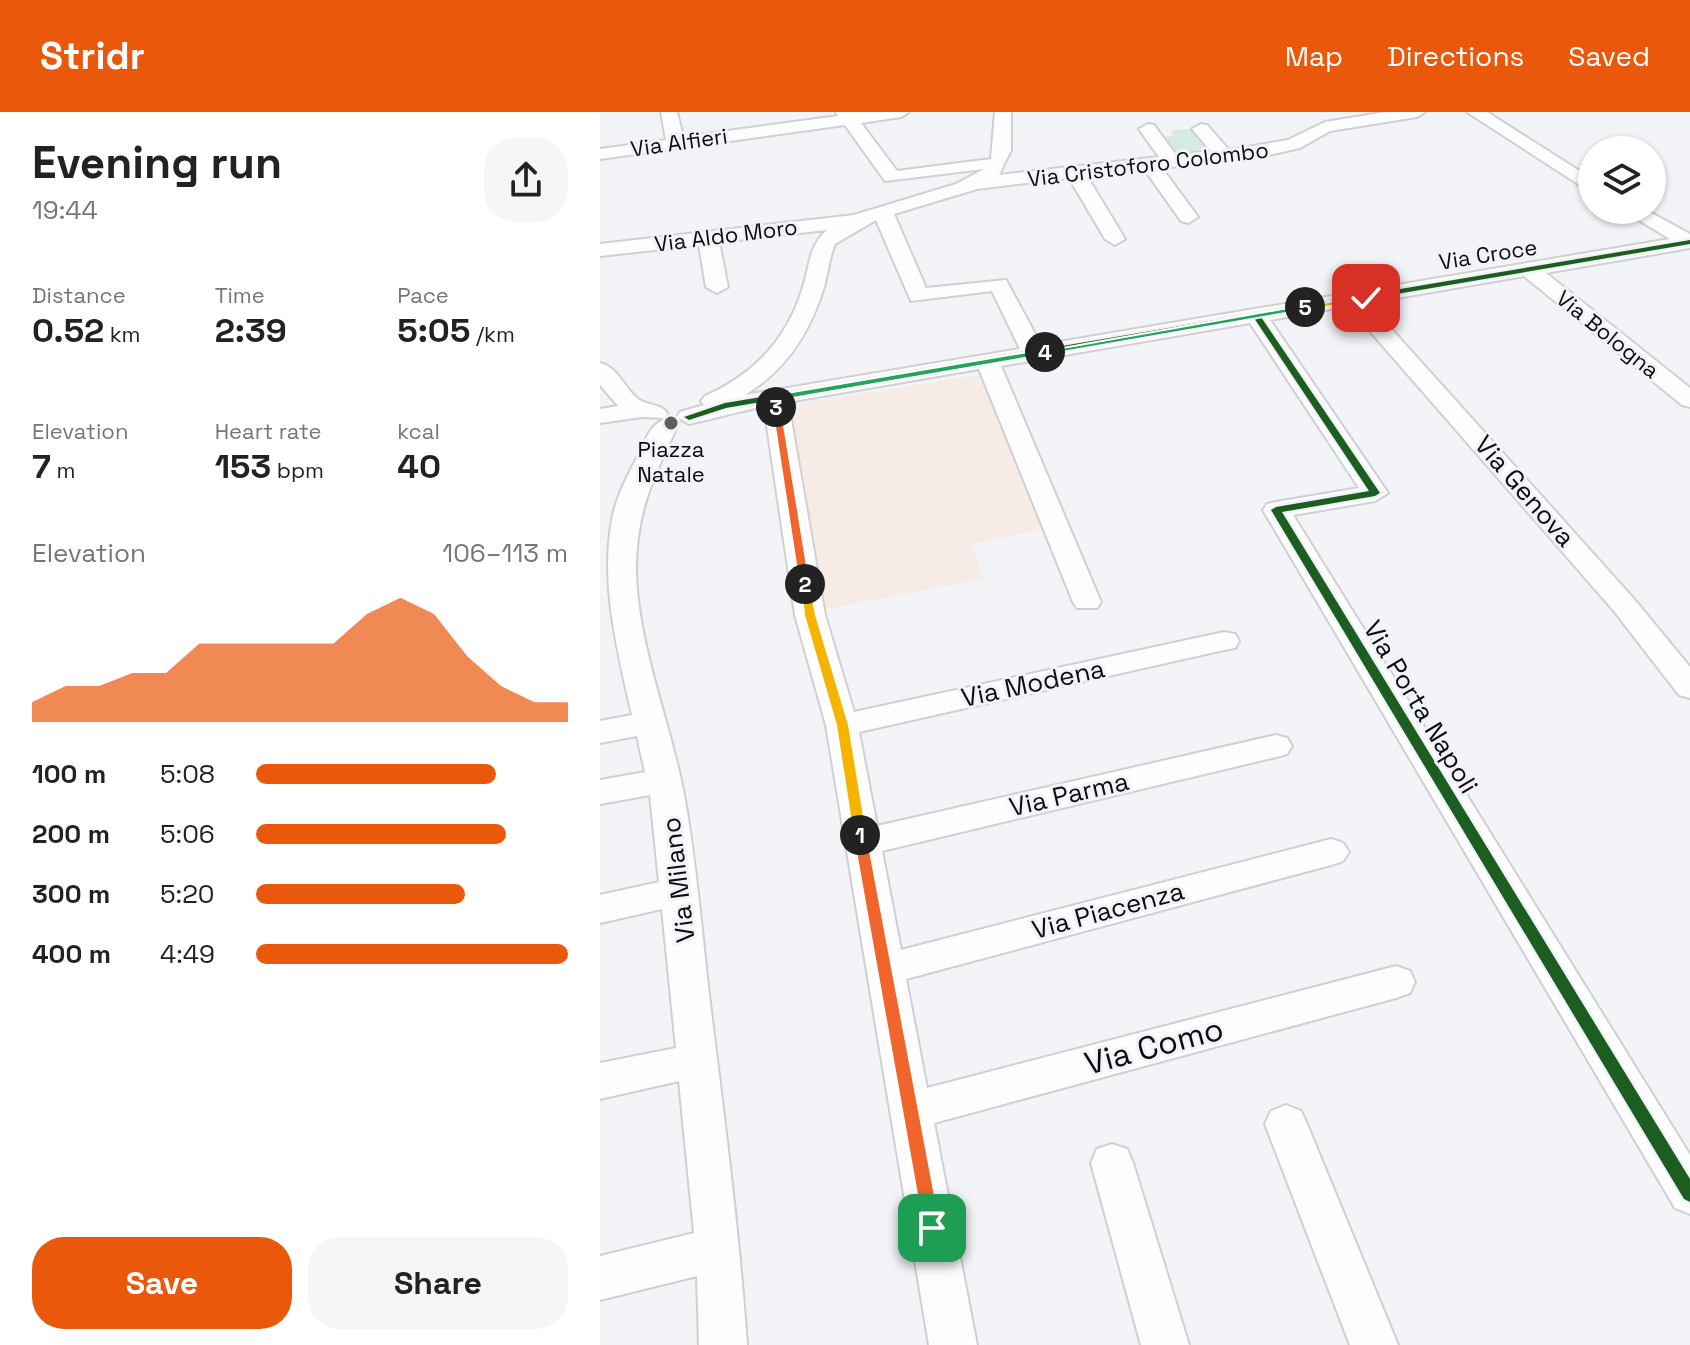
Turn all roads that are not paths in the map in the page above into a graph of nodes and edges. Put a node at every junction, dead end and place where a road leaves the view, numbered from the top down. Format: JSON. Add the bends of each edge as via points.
{"nodes":[{"id":1,"x":669,"y":112,"type":"edge"},
{"id":2,"x":901,"y":112,"type":"edge"},
{"id":3,"x":1003,"y":112,"type":"edge"},
{"id":4,"x":1417,"y":112,"type":"edge"},
{"id":5,"x":1475,"y":112,"type":"edge"},
{"id":6,"x":846,"y":115,"type":"edge"},
{"id":7,"x":1148,"y":129,"type":"dead end"},
{"id":8,"x":1201,"y":129,"type":"dead end"},
{"id":9,"x":675,"y":143,"type":"junction"},
{"id":10,"x":600,"y":154,"type":"edge"},
{"id":11,"x":1225,"y":156,"type":"junction"},
{"id":12,"x":997,"y":161,"type":"junction"},
{"id":13,"x":1172,"y":163,"type":"junction"},
{"id":14,"x":1151,"y":165,"type":"junction"},
{"id":15,"x":1076,"y":174,"type":"junction"},
{"id":16,"x":1578,"y":178,"type":"edge"},
{"id":17,"x":968,"y":184,"type":"junction"},
{"id":18,"x":882,"y":210,"type":"junction"},
{"id":19,"x":1188,"y":217,"type":"dead end"},
{"id":20,"x":853,"y":221,"type":"junction"},
{"id":21,"x":1657,"y":224,"type":"edge"},
{"id":22,"x":708,"y":237,"type":"junction"},
{"id":23,"x":1115,"y":239,"type":"dead end"},
{"id":24,"x":1689,"y":242,"type":"edge"},
{"id":25,"x":600,"y":250,"type":"edge"},
{"id":26,"x":1527,"y":268,"type":"junction"},
{"id":27,"x":717,"y":287,"type":"dead end"},
{"id":28,"x":1354,"y":300,"type":"junction"},
{"id":29,"x":1256,"y":315,"type":"junction"},
{"id":30,"x":1034,"y":354,"type":"junction"},
{"id":31,"x":988,"y":362,"type":"junction"},
{"id":32,"x":600,"y":370,"type":"edge"},
{"id":33,"x":775,"y":398,"type":"junction"},
{"id":34,"x":1690,"y":400,"type":"edge"},
{"id":35,"x":667,"y":415,"type":"junction"},
{"id":36,"x":600,"y":416,"type":"edge"},
{"id":37,"x":1087,"y":602,"type":"dead end"},
{"id":38,"x":1224,"y":641,"type":"dead end"},
{"id":39,"x":1690,"y":688,"type":"edge"},
{"id":40,"x":650,"y":723,"type":"junction"},
{"id":41,"x":842,"y":725,"type":"junction"},
{"id":42,"x":600,"y":732,"type":"edge"},
{"id":43,"x":1276,"y":746,"type":"dead end"},
{"id":44,"x":662,"y":781,"type":"junction"},
{"id":45,"x":600,"y":792,"type":"edge"},
{"id":46,"x":861,"y":843,"type":"junction"},
{"id":47,"x":1331,"y":852,"type":"dead end"},
{"id":48,"x":680,"y":891,"type":"junction"},
{"id":49,"x":600,"y":909,"type":"edge"},
{"id":50,"x":885,"y":969,"type":"junction"},
{"id":51,"x":1396,"y":982,"type":"dead end"},
{"id":52,"x":699,"y":1060,"type":"junction"},
{"id":53,"x":600,"y":1081,"type":"edge"},
{"id":54,"x":911,"y":1111,"type":"junction"},
{"id":55,"x":1286,"y":1124,"type":"dead end"},
{"id":56,"x":1112,"y":1163,"type":"dead end"},
{"id":57,"x":1690,"y":1194,"type":"edge"},
{"id":58,"x":718,"y":1249,"type":"junction"},
{"id":59,"x":600,"y":1278,"type":"edge"},
{"id":60,"x":723,"y":1345,"type":"edge"},
{"id":61,"x":953,"y":1345,"type":"edge"},
{"id":62,"x":1165,"y":1345,"type":"edge"},
{"id":63,"x":1374,"y":1345,"type":"edge"}],
"edges":[{"from":1,"to":9,"type":"street"},
{"from":2,"to":6,"type":"street","name":"Via Alfieri"},
{"from":3,"to":12,"type":"street","via":[[1003,145]]},
{"from":4,"to":11,"type":"street","name":"Via Cristoforo Colombo","via":[[1325,127],[1294,144]]},
{"from":5,"to":16,"type":"street"},
{"from":6,"to":9,"type":"street","name":"Via Alfieri"},
{"from":6,"to":12,"type":"street","via":[[892,177]]},
{"from":7,"to":13,"type":"street"},
{"from":8,"to":11,"type":"street"},
{"from":9,"to":10,"type":"street","name":"Via Alfieri"},
{"from":11,"to":13,"type":"street","name":"Via Cristoforo Colombo"},
{"from":12,"to":17,"type":"street","via":[[993,170]]},
{"from":13,"to":14,"type":"street","name":"Via Cristoforo Colombo"},
{"from":14,"to":15,"type":"street","name":"Via Cristoforo Colombo"},
{"from":14,"to":19,"type":"street"},
{"from":15,"to":17,"type":"street","name":"Via Cristoforo Colombo"},
{"from":15,"to":23,"type":"street"},
{"from":17,"to":18,"type":"street"},
{"from":18,"to":20,"type":"street"},
{"from":18,"to":30,"type":"street","via":[[919,296],[999,284]]},
{"from":20,"to":22,"type":"street","name":"Via Aldo Moro"},
{"from":20,"to":35,"type":"street","via":[[821,247],[802,319],[778,359],[727,396]]},
{"from":21,"to":24,"type":"street"},
{"from":22,"to":25,"type":"street","name":"Via Aldo Moro"},
{"from":22,"to":27,"type":"street"},
{"from":24,"to":26,"type":"street","name":"Via Croce"},
{"from":26,"to":28,"type":"street","name":"Via Croce"},
{"from":26,"to":34,"type":"street","name":"Via Bologna"},
{"from":28,"to":29,"type":"street","name":"Via Croce"},
{"from":28,"to":39,"type":"street","name":"Via Genova","via":[[1624,605]]},
{"from":29,"to":30,"type":"street","name":"Via Croce"},
{"from":29,"to":57,"type":"street","name":"Via Porta Napoli","via":[[1375,493],[1276,510]]},
{"from":30,"to":31,"type":"street","name":"Via Croce"},
{"from":31,"to":33,"type":"street","name":"Via Croce"},
{"from":31,"to":37,"type":"street"},
{"from":32,"to":35,"type":"street","via":[[631,406]]},
{"from":33,"to":35,"type":"street","name":"Via Croce"},
{"from":33,"to":41,"type":"street","via":[[810,615]]},
{"from":35,"to":36,"type":"street"},
{"from":35,"to":40,"type":"street","name":"Via Milano","via":[[625,519],[622,573]]},
{"from":38,"to":41,"type":"street","name":"Via Modena"},
{"from":40,"to":42,"type":"street"},
{"from":40,"to":44,"type":"street","name":"Via Milano"},
{"from":41,"to":46,"type":"street"},
{"from":43,"to":46,"type":"street","name":"Via Parma"},
{"from":44,"to":45,"type":"street"},
{"from":44,"to":48,"type":"street","name":"Via Milano"},
{"from":46,"to":50,"type":"street"},
{"from":47,"to":50,"type":"street","name":"Via Piacenza"},
{"from":48,"to":49,"type":"street"},
{"from":48,"to":52,"type":"street","name":"Via Milano"},
{"from":50,"to":54,"type":"street"},
{"from":51,"to":54,"type":"street","name":"Via Como"},
{"from":52,"to":53,"type":"street"},
{"from":52,"to":58,"type":"street","name":"Via Milano"},
{"from":54,"to":61,"type":"street"},
{"from":55,"to":63,"type":"street"},
{"from":56,"to":62,"type":"street"},
{"from":58,"to":59,"type":"street"},
{"from":58,"to":60,"type":"street","name":"Via Milano"}]}
